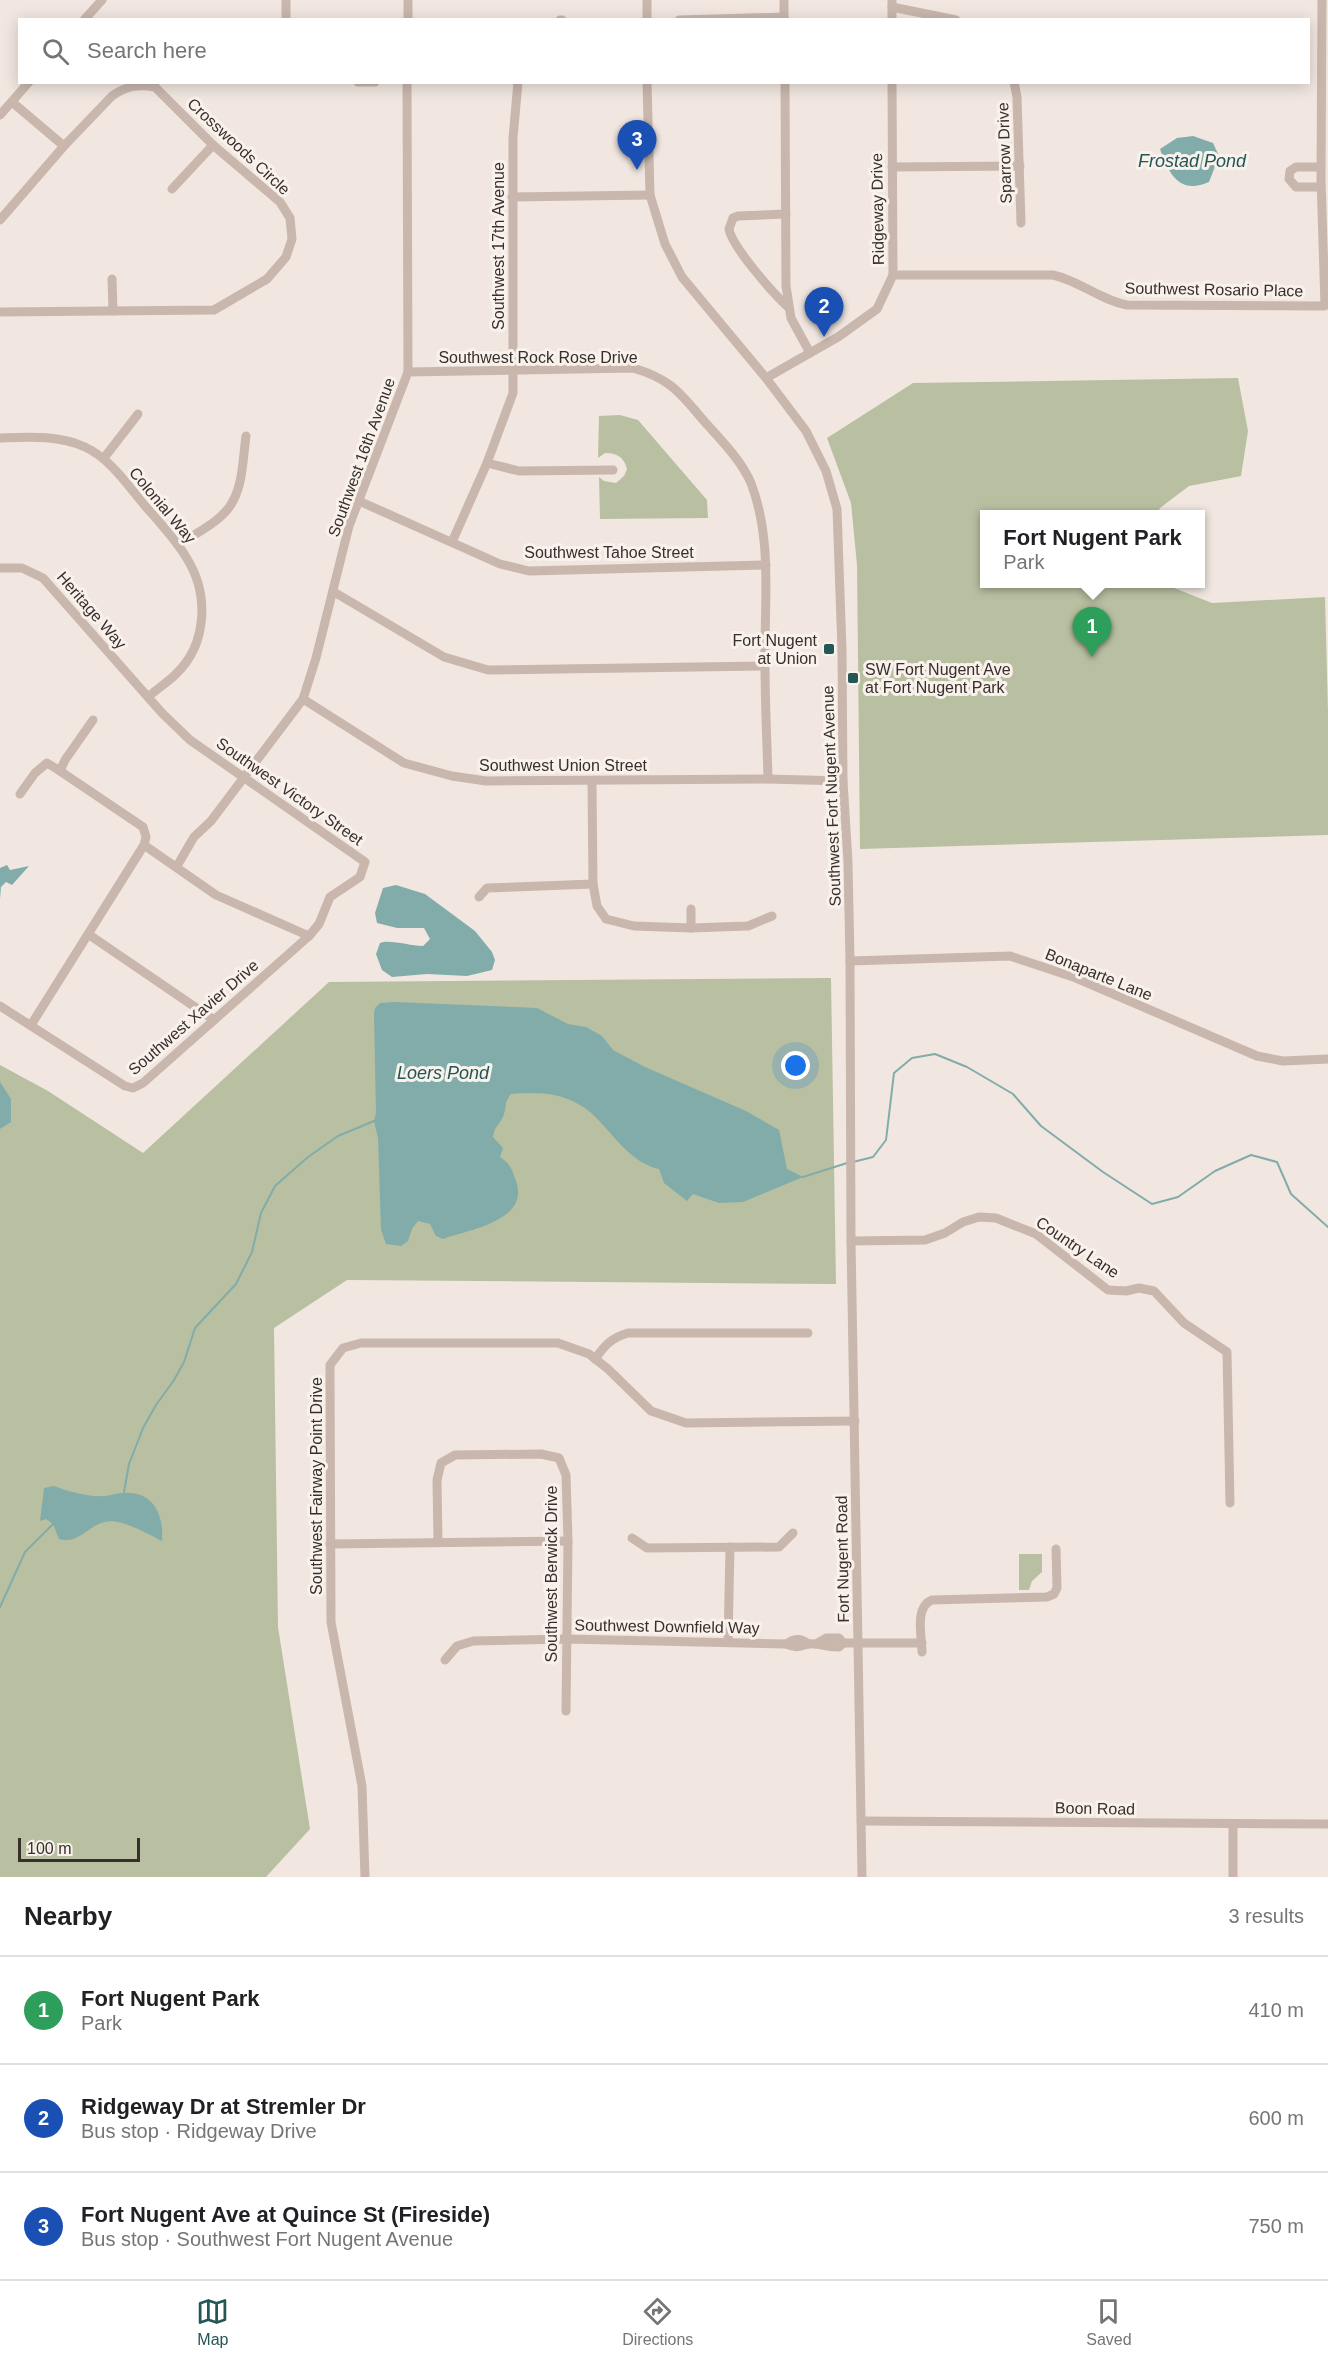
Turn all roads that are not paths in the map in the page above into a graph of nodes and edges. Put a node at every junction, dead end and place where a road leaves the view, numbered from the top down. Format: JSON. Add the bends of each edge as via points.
{"nodes":[{"id":1,"x":102,"y":0,"type":"edge"},
{"id":2,"x":286,"y":0,"type":"edge"},
{"id":3,"x":408,"y":0,"type":"edge"},
{"id":4,"x":647,"y":0,"type":"edge"},
{"id":5,"x":784,"y":0,"type":"edge"},
{"id":6,"x":1322,"y":0,"type":"edge"},
{"id":7,"x":892,"y":4,"type":"edge"},
{"id":8,"x":86,"y":18,"type":"edge"},
{"id":9,"x":286,"y":18,"type":"edge"},
{"id":10,"x":408,"y":18,"type":"edge"},
{"id":11,"x":647,"y":18,"type":"edge"},
{"id":12,"x":784,"y":18,"type":"edge"},
{"id":13,"x":948,"y":18,"type":"edge"},
{"id":14,"x":27,"y":84,"type":"edge"},
{"id":15,"x":161,"y":84,"type":"edge"},
{"id":16,"x":407,"y":84,"type":"edge"},
{"id":17,"x":518,"y":84,"type":"edge"},
{"id":18,"x":647,"y":84,"type":"edge"},
{"id":19,"x":785,"y":84,"type":"edge"},
{"id":20,"x":892,"y":84,"type":"edge"},
{"id":21,"x":1014,"y":84,"type":"edge"},
{"id":22,"x":155,"y":87,"type":"junction"},
{"id":23,"x":12,"y":102,"type":"junction"},
{"id":24,"x":0,"y":115,"type":"edge"},
{"id":25,"x":213,"y":145,"type":"junction"},
{"id":26,"x":64,"y":146,"type":"junction"},
{"id":27,"x":1020,"y":166,"type":"junction"},
{"id":28,"x":892,"y":167,"type":"junction"},
{"id":29,"x":1321,"y":167,"type":"junction"},
{"id":30,"x":1321,"y":187,"type":"junction"},
{"id":31,"x":172,"y":189,"type":"dead end"},
{"id":32,"x":650,"y":195,"type":"junction"},
{"id":33,"x":512,"y":197,"type":"junction"},
{"id":34,"x":786,"y":214,"type":"junction"},
{"id":35,"x":0,"y":220,"type":"edge"},
{"id":36,"x":1021,"y":223,"type":"dead end"},
{"id":37,"x":893,"y":275,"type":"junction"},
{"id":38,"x":112,"y":279,"type":"dead end"},
{"id":39,"x":788,"y":307,"type":"junction"},
{"id":40,"x":113,"y":311,"type":"junction"},
{"id":41,"x":0,"y":312,"type":"edge"},
{"id":42,"x":810,"y":353,"type":"junction"},
{"id":43,"x":408,"y":372,"type":"junction"},
{"id":44,"x":513,"y":372,"type":"junction"},
{"id":45,"x":766,"y":378,"type":"junction"},
{"id":46,"x":138,"y":414,"type":"dead end"},
{"id":47,"x":246,"y":436,"type":"dead end"},
{"id":48,"x":0,"y":438,"type":"edge"},
{"id":49,"x":104,"y":458,"type":"junction"},
{"id":50,"x":488,"y":463,"type":"junction"},
{"id":51,"x":613,"y":470,"type":"dead end"},
{"id":52,"x":359,"y":501,"type":"junction"},
{"id":53,"x":452,"y":542,"type":"junction"},
{"id":54,"x":178,"y":545,"type":"junction"},
{"id":55,"x":766,"y":565,"type":"junction"},
{"id":56,"x":0,"y":568,"type":"edge"},
{"id":57,"x":334,"y":592,"type":"junction"},
{"id":58,"x":765,"y":666,"type":"junction"},
{"id":59,"x":148,"y":697,"type":"junction"},
{"id":60,"x":303,"y":699,"type":"junction"},
{"id":61,"x":93,"y":720,"type":"dead end"},
{"id":62,"x":60,"y":771,"type":"junction"},
{"id":63,"x":243,"y":777,"type":"junction"},
{"id":64,"x":768,"y":779,"type":"junction"},
{"id":65,"x":843,"y":781,"type":"junction"},
{"id":66,"x":592,"y":782,"type":"junction"},
{"id":67,"x":20,"y":794,"type":"dead end"},
{"id":68,"x":144,"y":845,"type":"junction"},
{"id":69,"x":177,"y":866,"type":"junction"},
{"id":70,"x":593,"y":884,"type":"junction"},
{"id":71,"x":479,"y":897,"type":"dead end"},
{"id":72,"x":691,"y":909,"type":"dead end"},
{"id":73,"x":772,"y":916,"type":"dead end"},
{"id":74,"x":691,"y":928,"type":"junction"},
{"id":75,"x":88,"y":934,"type":"junction"},
{"id":76,"x":309,"y":936,"type":"junction"},
{"id":77,"x":850,"y":961,"type":"junction"},
{"id":78,"x":0,"y":1006,"type":"edge"},
{"id":79,"x":214,"y":1020,"type":"junction"},
{"id":80,"x":31,"y":1025,"type":"junction"},
{"id":81,"x":1328,"y":1059,"type":"edge"},
{"id":82,"x":851,"y":1241,"type":"junction"},
{"id":83,"x":808,"y":1333,"type":"dead end"},
{"id":84,"x":595,"y":1359,"type":"junction"},
{"id":85,"x":855,"y":1421,"type":"junction"},
{"id":86,"x":1230,"y":1503,"type":"dead end"},
{"id":87,"x":793,"y":1533,"type":"dead end"},
{"id":88,"x":632,"y":1539,"type":"dead end"},
{"id":89,"x":568,"y":1541,"type":"junction"},
{"id":90,"x":438,"y":1542,"type":"junction"},
{"id":91,"x":330,"y":1544,"type":"junction"},
{"id":92,"x":730,"y":1547,"type":"junction"},
{"id":93,"x":1056,"y":1549,"type":"dead end"},
{"id":94,"x":567,"y":1639,"type":"junction"},
{"id":95,"x":729,"y":1642,"type":"junction"},
{"id":96,"x":858,"y":1644,"type":"junction"},
{"id":97,"x":445,"y":1660,"type":"dead end"},
{"id":98,"x":566,"y":1711,"type":"dead end"},
{"id":99,"x":861,"y":1821,"type":"junction"},
{"id":100,"x":1328,"y":1824,"type":"edge"},
{"id":101,"x":1233,"y":1825,"type":"junction"},
{"id":102,"x":365,"y":1877,"type":"edge"},
{"id":103,"x":862,"y":1877,"type":"edge"},
{"id":104,"x":1233,"y":1877,"type":"edge"}],
"edges":[{"from":1,"to":8,"type":"street"},
{"from":2,"to":9,"type":"street"},
{"from":3,"to":10,"type":"street"},
{"from":4,"to":11,"type":"street"},
{"from":5,"to":12,"type":"street"},
{"from":6,"to":29,"type":"street"},
{"from":7,"to":13,"type":"street"},
{"from":14,"to":23,"type":"street"},
{"from":15,"to":22,"type":"street"},
{"from":16,"to":43,"type":"street","name":"Southwest 16th Avenue"},
{"from":17,"to":33,"type":"street","name":"Southwest 17th Avenue"},
{"from":18,"to":32,"type":"street","name":"Southwest Fort Nugent Avenue"},
{"from":19,"to":34,"type":"street"},
{"from":20,"to":28,"type":"street","name":"Ridgeway Drive"},
{"from":21,"to":27,"type":"street","name":"Sparrow Drive"},
{"from":22,"to":25,"type":"street","name":"Crosswoods Circle"},
{"from":22,"to":26,"type":"street","via":[[143,84],[120,90]]},
{"from":23,"to":24,"type":"street"},
{"from":23,"to":26,"type":"street"},
{"from":25,"to":31,"type":"street"},
{"from":25,"to":40,"type":"street","name":"Crosswoods Circle","via":[[280,202],[290,218],[292,238],[286,257],[267,279],[214,310]]},
{"from":26,"to":35,"type":"street"},
{"from":27,"to":28,"type":"street"},
{"from":27,"to":36,"type":"street","name":"Sparrow Drive"},
{"from":28,"to":37,"type":"street","name":"Ridgeway Drive"},
{"from":29,"to":30,"type":"street"},
{"from":29,"to":30,"type":"street","via":[[1296,167],[1288,179],[1296,186]]},
{"from":30,"to":37,"type":"street","name":"Southwest Rosario Place","via":[[1325,306],[1127,305],[1106,300],[1073,281],[1053,275]]},
{"from":32,"to":33,"type":"street"},
{"from":32,"to":45,"type":"street","name":"Southwest Fort Nugent Avenue","via":[[664,244],[682,277]]},
{"from":33,"to":44,"type":"street","name":"Southwest 17th Avenue"},
{"from":34,"to":39,"type":"street"},
{"from":34,"to":39,"type":"street","via":[[738,216],[729,229],[733,240]]},
{"from":37,"to":42,"type":"street","name":"Ridgeway Drive","via":[[877,309]]},
{"from":38,"to":40,"type":"street"},
{"from":39,"to":42,"type":"street"},
{"from":40,"to":41,"type":"street","name":"Crosswoods Circle"},
{"from":42,"to":45,"type":"street","name":"Ridgeway Drive"},
{"from":43,"to":44,"type":"street","name":"Southwest Rock Rose Drive"},
{"from":43,"to":52,"type":"street","name":"Southwest 16th Avenue"},
{"from":44,"to":50,"type":"street","name":"Southwest 17th Avenue","via":[[513,393]]},
{"from":44,"to":55,"type":"street","name":"Southwest Rock Rose Drive","via":[[633,368],[654,374],[675,387],[738,461],[750,481],[760,510]]},
{"from":45,"to":65,"type":"street","name":"Southwest Fort Nugent Avenue","via":[[806,431],[826,471],[837,509]]},
{"from":46,"to":49,"type":"street"},
{"from":47,"to":54,"type":"street","via":[[233,501],[221,517]]},
{"from":48,"to":49,"type":"street","name":"Colonial Way","via":[[55,438]]},
{"from":49,"to":54,"type":"street","name":"Colonial Way"},
{"from":50,"to":51,"type":"street","via":[[519,471]]},
{"from":50,"to":53,"type":"street","name":"Southwest 17th Avenue"},
{"from":52,"to":53,"type":"street","name":"Southwest Tahoe Street"},
{"from":52,"to":57,"type":"street","name":"Southwest 16th Avenue","via":[[349,526]]},
{"from":53,"to":55,"type":"street","name":"Southwest Tahoe Street","via":[[500,564],[529,571]]},
{"from":54,"to":59,"type":"street","name":"Colonial Way","via":[[198,584],[201,629],[194,649],[177,673]]},
{"from":55,"to":58,"type":"street","name":"Southwest Rock Rose Drive"},
{"from":56,"to":59,"type":"street","name":"Heritage Way","via":[[22,568],[43,578]]},
{"from":57,"to":58,"type":"street","via":[[444,657],[488,670]]},
{"from":57,"to":60,"type":"street","name":"Southwest 16th Avenue"},
{"from":58,"to":64,"type":"street","name":"Southwest Rock Rose Drive"},
{"from":59,"to":63,"type":"street","name":"Southwest Victory Street","via":[[190,740]]},
{"from":60,"to":63,"type":"street","name":"Southwest 16th Avenue"},
{"from":60,"to":66,"type":"street","name":"Southwest Union Street","via":[[404,763],[486,781]]},
{"from":61,"to":62,"type":"street"},
{"from":62,"to":67,"type":"street","via":[[47,763]]},
{"from":62,"to":68,"type":"street","via":[[143,827]]},
{"from":63,"to":69,"type":"street","name":"Southwest 16th Avenue","via":[[211,821],[194,837]]},
{"from":63,"to":76,"type":"street","name":"Southwest Victory Street","via":[[365,862],[360,877],[330,897],[319,924]]},
{"from":64,"to":65,"type":"street","name":"Southwest Union Street"},
{"from":64,"to":66,"type":"street","name":"Southwest Union Street"},
{"from":65,"to":77,"type":"street","name":"Southwest Fort Nugent Avenue"},
{"from":66,"to":70,"type":"street"},
{"from":68,"to":69,"type":"street"},
{"from":68,"to":75,"type":"street"},
{"from":69,"to":76,"type":"street","via":[[216,895]]},
{"from":70,"to":71,"type":"street","via":[[487,888]]},
{"from":70,"to":74,"type":"street","via":[[597,906],[606,920],[634,926]]},
{"from":72,"to":74,"type":"street"},
{"from":73,"to":74,"type":"street","via":[[748,926]]},
{"from":75,"to":79,"type":"street"},
{"from":75,"to":80,"type":"street"},
{"from":76,"to":79,"type":"street","name":"Southwest Xavier Drive"},
{"from":77,"to":81,"type":"street","name":"Bonaparte Lane","via":[[1010,956],[1076,978],[1257,1056],[1283,1061]]},
{"from":77,"to":82,"type":"street","name":"Southwest Fort Nugent Avenue"},
{"from":78,"to":80,"type":"street","name":"Southwest Xavier Drive"},
{"from":79,"to":80,"type":"street","name":"Southwest Xavier Drive","via":[[133,1088]]},
{"from":82,"to":85,"type":"street","name":"Fort Nugent Road"},
{"from":82,"to":86,"type":"street","name":"Country Lane","via":[[925,1240],[979,1217],[996,1218],[1036,1234],[1108,1290],[1154,1291],[1184,1323],[1227,1352]]},
{"from":83,"to":84,"type":"street","via":[[628,1333],[607,1342]]},
{"from":84,"to":85,"type":"street","name":"Southwest Fairway Point Drive","via":[[651,1411],[686,1423]]},
{"from":84,"to":91,"type":"street","name":"Southwest Fairway Point Drive","via":[[558,1343],[361,1343],[343,1348],[330,1365]]},
{"from":85,"to":96,"type":"street","name":"Fort Nugent Road"},
{"from":87,"to":92,"type":"street","via":[[779,1547]]},
{"from":88,"to":92,"type":"street","via":[[647,1548]]},
{"from":89,"to":90,"type":"street"},
{"from":89,"to":90,"type":"street","name":"Southwest Berwick Drive","via":[[566,1475],[559,1458],[541,1454],[455,1455],[441,1463],[437,1480]]},
{"from":89,"to":94,"type":"street","name":"Southwest Berwick Drive"},
{"from":90,"to":91,"type":"street"},
{"from":91,"to":102,"type":"street","name":"Southwest Fairway Point Drive","via":[[332,1623],[362,1786]]},
{"from":92,"to":95,"type":"street"},
{"from":93,"to":96,"type":"street","name":"Southwest Downfield Way","via":[[1054,1594],[1045,1598],[929,1601],[921,1611],[922,1648]]},
{"from":94,"to":95,"type":"street","name":"Southwest Downfield Way"},
{"from":94,"to":97,"type":"street","name":"Southwest Downfield Way","via":[[472,1641],[457,1646]]},
{"from":94,"to":98,"type":"street","name":"Southwest Berwick Drive"},
{"from":95,"to":96,"type":"street","name":"Southwest Downfield Way","via":[[786,1644],[801,1639],[813,1644],[839,1638]]},
{"from":96,"to":99,"type":"street","name":"Fort Nugent Road"},
{"from":99,"to":101,"type":"street","name":"Boon Road"},
{"from":99,"to":103,"type":"street","name":"Fort Nugent Road"},
{"from":100,"to":101,"type":"street","name":"Boon Road"},
{"from":101,"to":104,"type":"street"}]}
